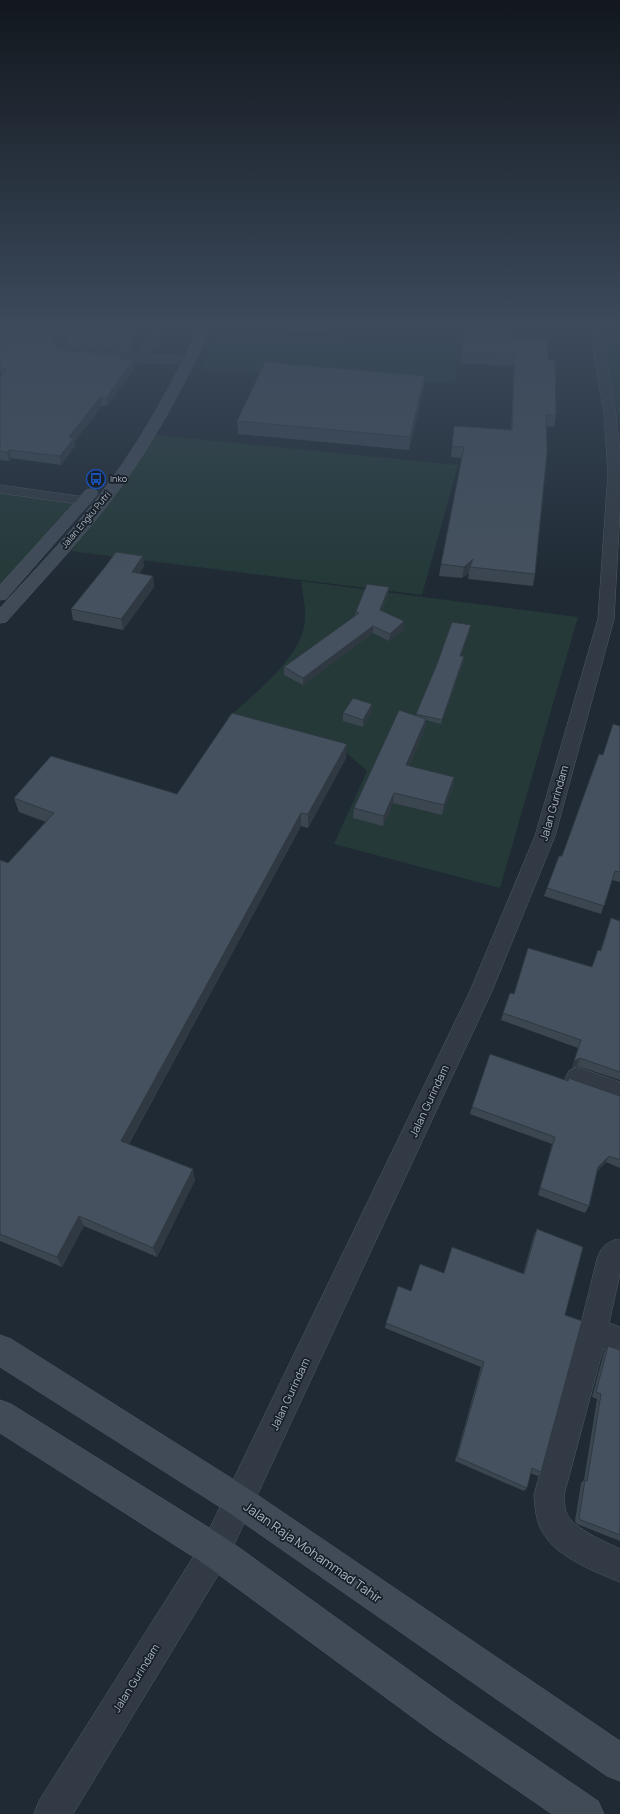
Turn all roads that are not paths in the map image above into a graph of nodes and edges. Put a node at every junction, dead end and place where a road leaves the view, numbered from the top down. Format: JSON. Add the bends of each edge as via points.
{"nodes":[{"id":1,"x":149,"y":413,"type":"edge"},
{"id":2,"x":162,"y":413,"type":"edge"},
{"id":3,"x":610,"y":413,"type":"edge"},
{"id":4,"x":618,"y":473,"type":"edge"},
{"id":5,"x":0,"y":489,"type":"edge"},
{"id":6,"x":85,"y":501,"type":"junction"},
{"id":7,"x":0,"y":595,"type":"edge"},
{"id":8,"x":0,"y":618,"type":"edge"},
{"id":9,"x":577,"y":1078,"type":"dead end"},
{"id":10,"x":620,"y":1093,"type":"edge"},
{"id":11,"x":620,"y":1253,"type":"edge"},
{"id":12,"x":593,"y":1332,"type":"junction"},
{"id":13,"x":620,"y":1341,"type":"edge"},
{"id":14,"x":0,"y":1350,"type":"edge"},
{"id":15,"x":0,"y":1415,"type":"edge"},
{"id":16,"x":239,"y":1501,"type":"junction"},
{"id":17,"x":215,"y":1551,"type":"junction"},
{"id":18,"x":620,"y":1566,"type":"edge"},
{"id":19,"x":620,"y":1763,"type":"edge"},
{"id":20,"x":52,"y":1814,"type":"edge"},
{"id":21,"x":585,"y":1814,"type":"edge"}],
"edges":[{"from":1,"to":6,"type":"main road","name":"Jalan Engku Putri","via":[[116,462]]},
{"from":2,"to":8,"type":"main road","name":"Jalan Engku Putri","via":[[130,464],[81,529]]},
{"from":3,"to":4,"type":"street","name":"Jalan Gurindam"},
{"from":4,"to":16,"type":"street","name":"Jalan Gurindam","via":[[606,619],[545,836],[481,991]]},
{"from":5,"to":6,"type":"street"},
{"from":6,"to":7,"type":"main road","name":"Jalan Engku Putri"},
{"from":9,"to":10,"type":"street"},
{"from":11,"to":12,"type":"street","via":[[616,1253],[610,1259]]},
{"from":12,"to":13,"type":"street"},
{"from":12,"to":18,"type":"street","via":[[549,1495],[556,1527],[571,1540]]},
{"from":14,"to":16,"type":"main road","name":"Jalan Raja Mohammad Tahir"},
{"from":15,"to":17,"type":"main road"},
{"from":16,"to":17,"type":"street","name":"Jalan Gurindam"},
{"from":16,"to":19,"type":"main road","name":"Jalan Raja Mohammad Tahir"},
{"from":17,"to":20,"type":"street","name":"Jalan Gurindam"},
{"from":17,"to":21,"type":"main road","via":[[447,1720]]}]}
